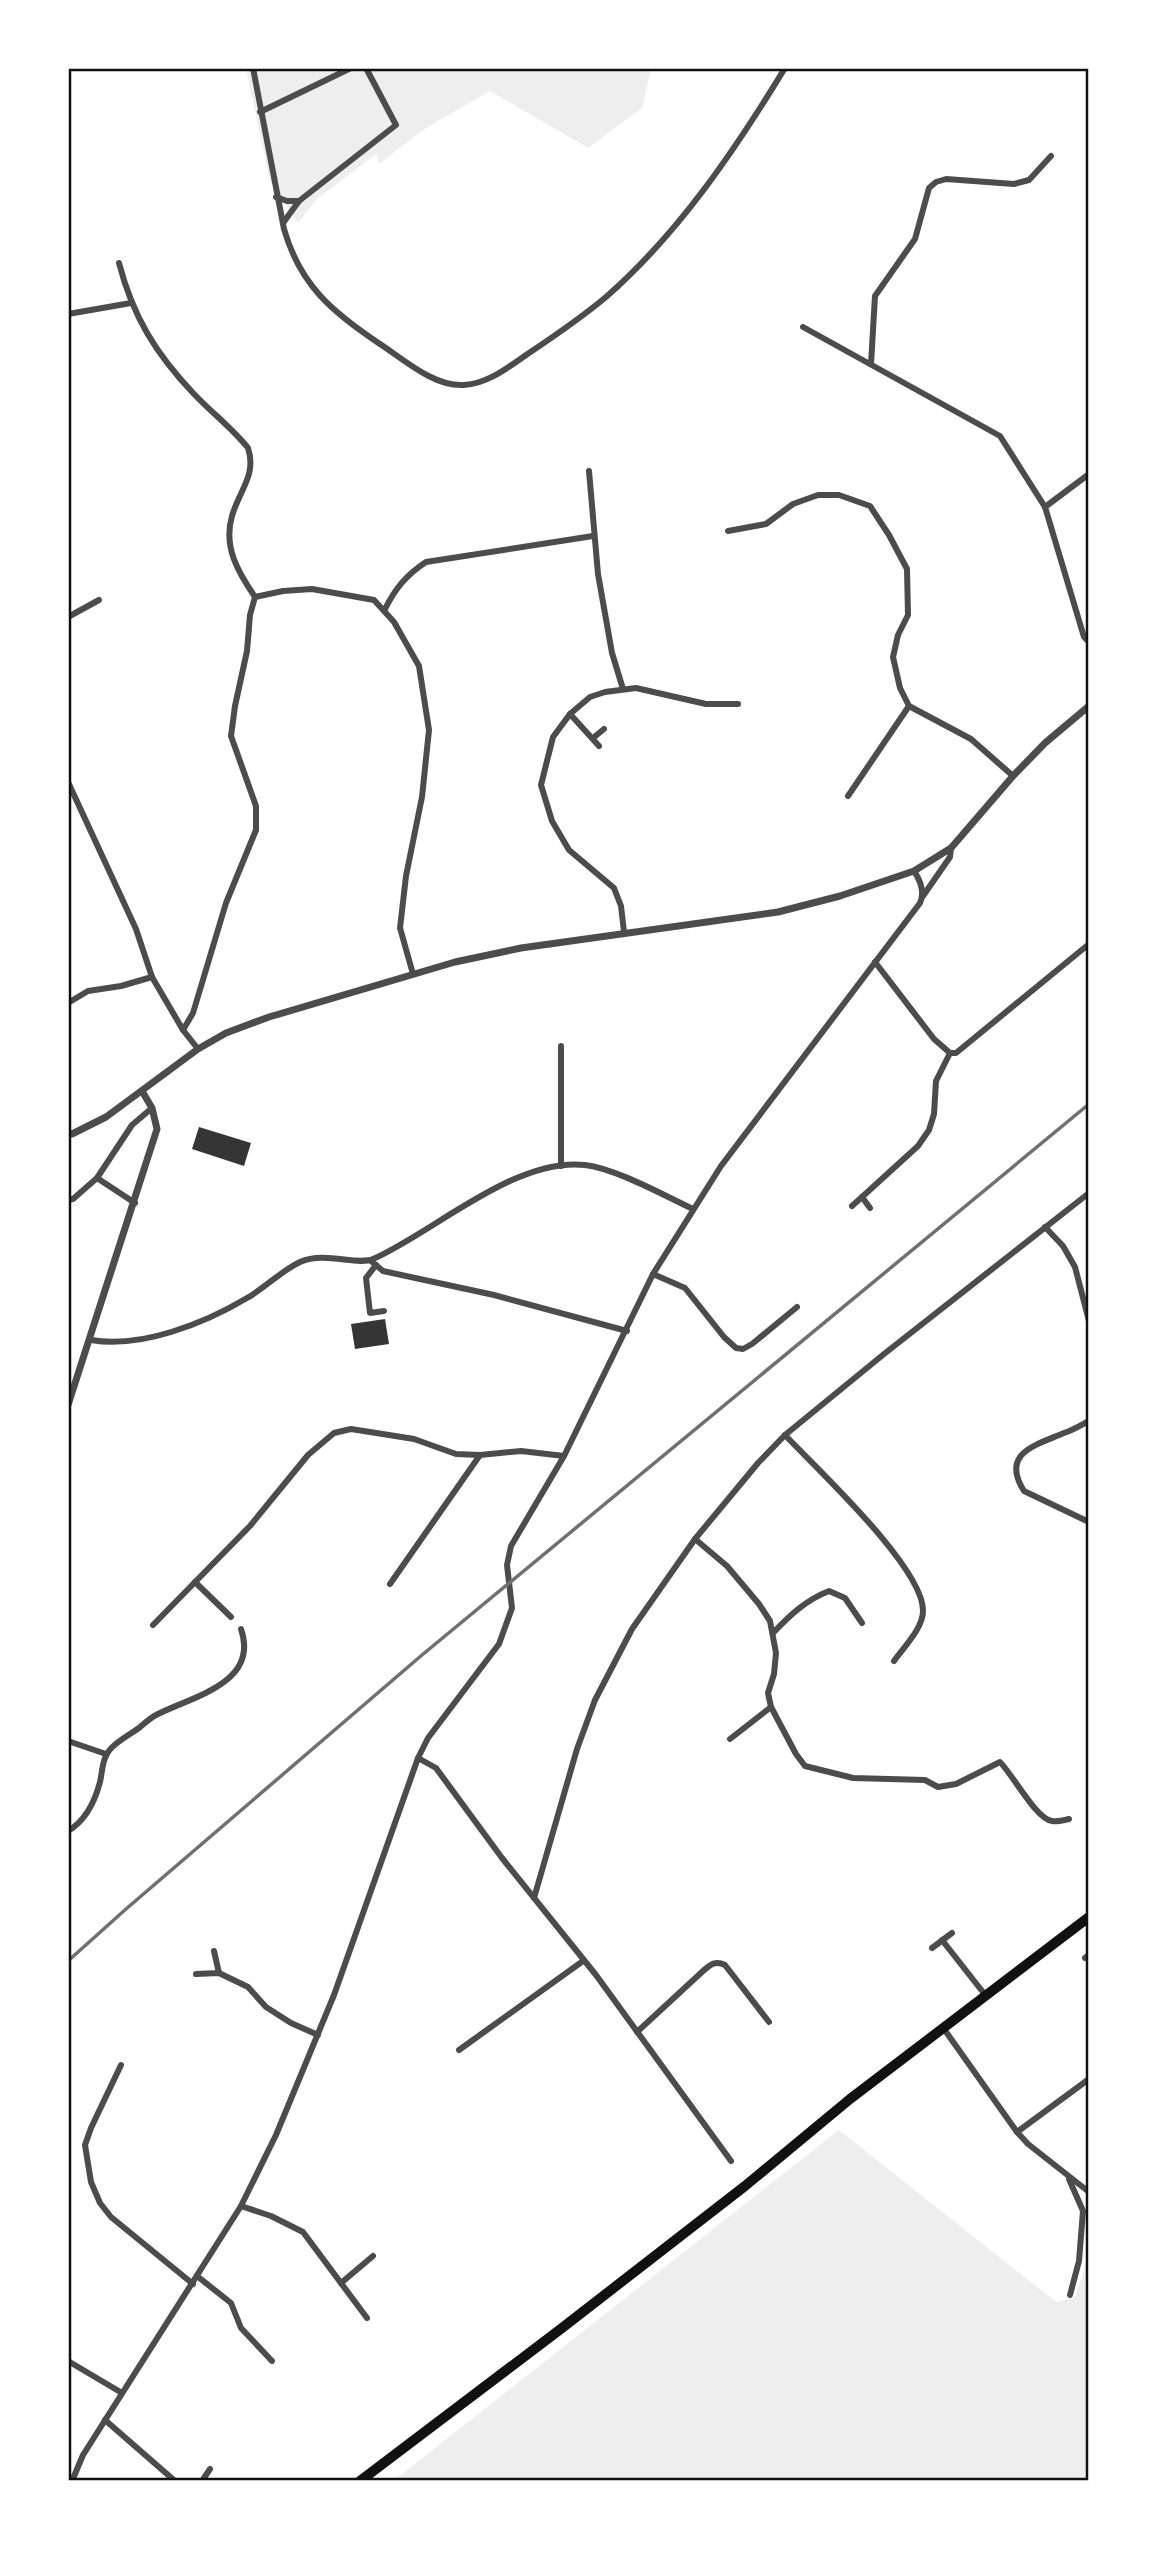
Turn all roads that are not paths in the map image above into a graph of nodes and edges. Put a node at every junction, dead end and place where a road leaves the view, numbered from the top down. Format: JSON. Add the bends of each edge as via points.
{"nodes":[{"id":1,"x":253,"y":68,"type":"edge"},
{"id":2,"x":351,"y":68,"type":"edge"},
{"id":3,"x":366,"y":68,"type":"edge"},
{"id":4,"x":785,"y":68,"type":"edge"},
{"id":5,"x":260,"y":112,"type":"junction"},
{"id":6,"x":1051,"y":156,"type":"dead end"},
{"id":7,"x":276,"y":197,"type":"junction"},
{"id":8,"x":299,"y":201,"type":"junction"},
{"id":9,"x":283,"y":223,"type":"junction"},
{"id":10,"x":119,"y":263,"type":"dead end"},
{"id":11,"x":131,"y":303,"type":"junction"},
{"id":12,"x":68,"y":314,"type":"edge"},
{"id":13,"x":803,"y":327,"type":"dead end"},
{"id":14,"x":871,"y":364,"type":"junction"},
{"id":15,"x":589,"y":471,"type":"dead end"},
{"id":16,"x":1089,"y":474,"type":"edge"},
{"id":17,"x":1045,"y":507,"type":"junction"},
{"id":18,"x":728,"y":531,"type":"dead end"},
{"id":19,"x":593,"y":536,"type":"junction"},
{"id":20,"x":255,"y":597,"type":"junction"},
{"id":21,"x":99,"y":600,"type":"dead end"},
{"id":22,"x":385,"y":610,"type":"junction"},
{"id":23,"x":68,"y":617,"type":"edge"},
{"id":24,"x":1089,"y":642,"type":"edge"},
{"id":25,"x":623,"y":689,"type":"junction"},
{"id":26,"x":738,"y":704,"type":"dead end"},
{"id":27,"x":909,"y":706,"type":"junction"},
{"id":28,"x":1087,"y":710,"type":"edge"},
{"id":29,"x":570,"y":714,"type":"junction"},
{"id":30,"x":604,"y":729,"type":"dead end"},
{"id":31,"x":593,"y":738,"type":"junction"},
{"id":32,"x":599,"y":746,"type":"dead end"},
{"id":33,"x":1013,"y":776,"type":"junction"},
{"id":34,"x":68,"y":782,"type":"edge"},
{"id":35,"x":848,"y":796,"type":"dead end"},
{"id":36,"x":951,"y":848,"type":"junction"},
{"id":37,"x":914,"y":871,"type":"junction"},
{"id":38,"x":923,"y":896,"type":"junction"},
{"id":39,"x":624,"y":932,"type":"junction"},
{"id":40,"x":1089,"y":944,"type":"edge"},
{"id":41,"x":875,"y":962,"type":"junction"},
{"id":42,"x":413,"y":974,"type":"junction"},
{"id":43,"x":152,"y":977,"type":"junction"},
{"id":44,"x":68,"y":1003,"type":"edge"},
{"id":45,"x":183,"y":1030,"type":"junction"},
{"id":46,"x":561,"y":1046,"type":"dead end"},
{"id":47,"x":198,"y":1049,"type":"junction"},
{"id":48,"x":950,"y":1054,"type":"junction"},
{"id":49,"x":142,"y":1091,"type":"junction"},
{"id":50,"x":152,"y":1108,"type":"junction"},
{"id":51,"x":68,"y":1133,"type":"edge"},
{"id":52,"x":561,"y":1166,"type":"junction"},
{"id":53,"x":97,"y":1178,"type":"junction"},
{"id":54,"x":1089,"y":1193,"type":"edge"},
{"id":55,"x":862,"y":1197,"type":"junction"},
{"id":56,"x":68,"y":1200,"type":"edge"},
{"id":57,"x":135,"y":1203,"type":"junction"},
{"id":58,"x":852,"y":1206,"type":"dead end"},
{"id":59,"x":870,"y":1208,"type":"dead end"},
{"id":60,"x":693,"y":1209,"type":"junction"},
{"id":61,"x":1045,"y":1227,"type":"junction"},
{"id":62,"x":373,"y":1263,"type":"junction"},
{"id":63,"x":653,"y":1273,"type":"junction"},
{"id":64,"x":797,"y":1307,"type":"dead end"},
{"id":65,"x":384,"y":1311,"type":"dead end"},
{"id":66,"x":1089,"y":1321,"type":"edge"},
{"id":67,"x":627,"y":1331,"type":"junction"},
{"id":68,"x":91,"y":1340,"type":"junction"},
{"id":69,"x":68,"y":1405,"type":"edge"},
{"id":70,"x":1089,"y":1421,"type":"edge"},
{"id":71,"x":785,"y":1436,"type":"junction"},
{"id":72,"x":480,"y":1455,"type":"junction"},
{"id":73,"x":564,"y":1456,"type":"junction"},
{"id":74,"x":1089,"y":1522,"type":"edge"},
{"id":75,"x":695,"y":1539,"type":"junction"},
{"id":76,"x":195,"y":1582,"type":"junction"},
{"id":77,"x":390,"y":1584,"type":"dead end"},
{"id":78,"x":231,"y":1618,"type":"dead end"},
{"id":79,"x":862,"y":1623,"type":"dead end"},
{"id":80,"x":153,"y":1625,"type":"dead end"},
{"id":81,"x":241,"y":1629,"type":"dead end"},
{"id":82,"x":773,"y":1633,"type":"junction"},
{"id":83,"x":894,"y":1661,"type":"dead end"},
{"id":84,"x":771,"y":1707,"type":"junction"},
{"id":85,"x":730,"y":1739,"type":"dead end"},
{"id":86,"x":68,"y":1741,"type":"edge"},
{"id":87,"x":106,"y":1754,"type":"junction"},
{"id":88,"x":418,"y":1758,"type":"junction"},
{"id":89,"x":1069,"y":1819,"type":"dead end"},
{"id":90,"x":68,"y":1831,"type":"edge"},
{"id":91,"x":534,"y":1898,"type":"junction"},
{"id":92,"x":1089,"y":1917,"type":"edge"},
{"id":93,"x":952,"y":1933,"type":"dead end"},
{"id":94,"x":942,"y":1940,"type":"junction"},
{"id":95,"x":932,"y":1948,"type":"dead end"},
{"id":96,"x":215,"y":1951,"type":"dead end"},
{"id":97,"x":583,"y":1961,"type":"junction"},
{"id":98,"x":219,"y":1973,"type":"junction"},
{"id":99,"x":196,"y":1974,"type":"dead end"},
{"id":100,"x":986,"y":1996,"type":"junction"},
{"id":101,"x":769,"y":2022,"type":"dead end"},
{"id":102,"x":944,"y":2029,"type":"junction"},
{"id":103,"x":637,"y":2032,"type":"junction"},
{"id":104,"x":318,"y":2035,"type":"junction"},
{"id":105,"x":459,"y":2050,"type":"dead end"},
{"id":106,"x":121,"y":2066,"type":"dead end"},
{"id":107,"x":1089,"y":2079,"type":"edge"},
{"id":108,"x":1017,"y":2132,"type":"junction"},
{"id":109,"x":731,"y":2161,"type":"dead end"},
{"id":110,"x":1069,"y":2177,"type":"junction"},
{"id":111,"x":1089,"y":2192,"type":"edge"},
{"id":112,"x":240,"y":2206,"type":"junction"},
{"id":113,"x":373,"y":2256,"type":"dead end"},
{"id":114,"x":197,"y":2276,"type":"junction"},
{"id":115,"x":341,"y":2283,"type":"junction"},
{"id":116,"x":193,"y":2284,"type":"junction"},
{"id":117,"x":1070,"y":2295,"type":"dead end"},
{"id":118,"x":367,"y":2318,"type":"dead end"},
{"id":119,"x":68,"y":2361,"type":"edge"},
{"id":120,"x":272,"y":2361,"type":"dead end"},
{"id":121,"x":122,"y":2393,"type":"junction"},
{"id":122,"x":105,"y":2420,"type":"junction"},
{"id":123,"x":211,"y":2469,"type":"dead end"},
{"id":124,"x":72,"y":2481,"type":"edge"},
{"id":125,"x":175,"y":2481,"type":"edge"},
{"id":126,"x":202,"y":2481,"type":"edge"},
{"id":127,"x":359,"y":2481,"type":"edge"}],
"edges":[{"from":1,"to":5,"type":"street"},
{"from":2,"to":5,"type":"street"},
{"from":3,"to":8,"type":"street","via":[[396,125]]},
{"from":4,"to":9,"type":"street","via":[[705,189],[650,254],[561,332],[487,379],[444,383],[337,314],[297,265]]},
{"from":5,"to":7,"type":"street"},
{"from":6,"to":14,"type":"street","via":[[1029,180],[1014,184],[946,179],[929,188],[915,239],[875,296]]},
{"from":7,"to":8,"type":"street"},
{"from":7,"to":9,"type":"street"},
{"from":8,"to":9,"type":"street"},
{"from":10,"to":11,"type":"street"},
{"from":11,"to":12,"type":"street"},
{"from":11,"to":20,"type":"street","via":[[161,356],[248,448],[250,477],[232,517],[231,541],[234,567]]},
{"from":13,"to":14,"type":"street"},
{"from":14,"to":17,"type":"street","via":[[1000,436]]},
{"from":15,"to":19,"type":"street"},
{"from":16,"to":17,"type":"street"},
{"from":17,"to":24,"type":"street"},
{"from":18,"to":27,"type":"street","via":[[766,524],[793,504],[818,495],[839,495],[870,506],[907,569],[908,615],[893,657]]},
{"from":19,"to":22,"type":"street","via":[[426,562],[396,588]]},
{"from":19,"to":25,"type":"street","via":[[605,622]]},
{"from":20,"to":22,"type":"street","via":[[312,589],[374,600]]},
{"from":20,"to":45,"type":"street","via":[[231,736],[256,806],[256,830],[226,903],[193,1013]]},
{"from":21,"to":23,"type":"street"},
{"from":22,"to":42,"type":"street","via":[[419,666],[429,730],[400,928]]},
{"from":25,"to":26,"type":"street","via":[[706,704]]},
{"from":25,"to":29,"type":"street","via":[[590,696]]},
{"from":27,"to":33,"type":"street","via":[[971,739]]},
{"from":27,"to":35,"type":"street"},
{"from":28,"to":33,"type":"street"},
{"from":29,"to":31,"type":"street"},
{"from":29,"to":39,"type":"street","via":[[553,737],[541,785],[552,821],[569,850],[614,888]]},
{"from":30,"to":31,"type":"street"},
{"from":31,"to":32,"type":"street"},
{"from":33,"to":36,"type":"street"},
{"from":34,"to":43,"type":"street","via":[[136,929]]},
{"from":36,"to":37,"type":"street"},
{"from":36,"to":38,"type":"street","via":[[950,858]]},
{"from":37,"to":38,"type":"street"},
{"from":37,"to":39,"type":"street","via":[[778,912]]},
{"from":38,"to":41,"type":"street"},
{"from":39,"to":42,"type":"street","via":[[521,948]]},
{"from":40,"to":48,"type":"street"},
{"from":41,"to":48,"type":"street"},
{"from":41,"to":60,"type":"street"},
{"from":42,"to":47,"type":"street","via":[[269,1017]]},
{"from":43,"to":44,"type":"street","via":[[88,991]]},
{"from":43,"to":45,"type":"street"},
{"from":45,"to":47,"type":"street"},
{"from":46,"to":52,"type":"street"},
{"from":47,"to":49,"type":"street"},
{"from":48,"to":55,"type":"street","via":[[936,1081],[929,1130],[918,1146]]},
{"from":49,"to":50,"type":"street"},
{"from":49,"to":51,"type":"street","via":[[106,1117]]},
{"from":50,"to":53,"type":"street","via":[[132,1125]]},
{"from":50,"to":57,"type":"street","via":[[157,1129]]},
{"from":52,"to":60,"type":"street","via":[[585,1165],[617,1175]]},
{"from":52,"to":62,"type":"street","via":[[510,1182],[447,1215]]},
{"from":53,"to":56,"type":"street"},
{"from":53,"to":57,"type":"street"},
{"from":54,"to":61,"type":"street"},
{"from":55,"to":58,"type":"street"},
{"from":55,"to":59,"type":"street"},
{"from":57,"to":68,"type":"street"},
{"from":60,"to":63,"type":"street"},
{"from":61,"to":66,"type":"street","via":[[1074,1267]]},
{"from":61,"to":71,"type":"street"},
{"from":62,"to":65,"type":"street","via":[[366,1278],[370,1313]]},
{"from":62,"to":67,"type":"street","via":[[383,1271]]},
{"from":62,"to":68,"type":"street","via":[[316,1257],[218,1314],[186,1326],[132,1341]]},
{"from":63,"to":64,"type":"street","via":[[685,1288],[736,1348],[752,1344]]},
{"from":63,"to":67,"type":"street"},
{"from":67,"to":73,"type":"street"},
{"from":68,"to":69,"type":"street"},
{"from":70,"to":74,"type":"street","via":[[1036,1444],[1018,1460],[1016,1471],[1024,1491]]},
{"from":71,"to":75,"type":"street"},
{"from":71,"to":83,"type":"street","via":[[873,1529],[909,1573],[921,1597],[923,1613]]},
{"from":72,"to":73,"type":"street","via":[[521,1451]]},
{"from":72,"to":76,"type":"street","via":[[456,1454],[414,1439],[361,1430],[334,1433],[308,1455],[250,1526]]},
{"from":72,"to":77,"type":"street"},
{"from":73,"to":88,"type":"street","via":[[511,1546],[507,1565],[511,1612],[499,1644]]},
{"from":75,"to":82,"type":"street","via":[[727,1566],[759,1604]]},
{"from":75,"to":91,"type":"street","via":[[632,1629],[595,1700]]},
{"from":76,"to":78,"type":"street"},
{"from":76,"to":80,"type":"street"},
{"from":79,"to":82,"type":"street","via":[[845,1598],[830,1591],[793,1612]]},
{"from":81,"to":87,"type":"street","via":[[243,1658],[233,1674],[214,1690],[156,1715]]},
{"from":82,"to":84,"type":"street","via":[[776,1653],[768,1693]]},
{"from":84,"to":85,"type":"street"},
{"from":84,"to":89,"type":"street","via":[[805,1766],[853,1778],[925,1780],[938,1787],[956,1784],[1000,1762],[1043,1816],[1051,1821]]},
{"from":86,"to":87,"type":"street"},
{"from":87,"to":90,"type":"street","via":[[90,1806]]},
{"from":88,"to":91,"type":"street","via":[[436,1768]]},
{"from":88,"to":104,"type":"street"},
{"from":91,"to":97,"type":"street"},
{"from":92,"to":100,"type":"main road"},
{"from":93,"to":94,"type":"street"},
{"from":94,"to":95,"type":"street"},
{"from":94,"to":100,"type":"street"},
{"from":96,"to":98,"type":"street"},
{"from":97,"to":103,"type":"street"},
{"from":97,"to":105,"type":"street"},
{"from":98,"to":99,"type":"street"},
{"from":98,"to":104,"type":"street","via":[[248,1987],[291,2023]]},
{"from":100,"to":102,"type":"main road"},
{"from":101,"to":103,"type":"street","via":[[720,1962],[712,1963]]},
{"from":102,"to":108,"type":"street"},
{"from":102,"to":127,"type":"main road"},
{"from":103,"to":109,"type":"street"},
{"from":104,"to":112,"type":"street"},
{"from":106,"to":116,"type":"street","via":[[85,2145],[91,2182],[111,2217]]},
{"from":107,"to":108,"type":"street"},
{"from":108,"to":110,"type":"street"},
{"from":110,"to":111,"type":"street"},
{"from":110,"to":117,"type":"street","via":[[1083,2211],[1079,2261]]},
{"from":112,"to":114,"type":"street"},
{"from":112,"to":115,"type":"street","via":[[303,2232]]},
{"from":113,"to":115,"type":"street"},
{"from":114,"to":116,"type":"street"},
{"from":114,"to":120,"type":"street","via":[[231,2303],[241,2328]]},
{"from":115,"to":118,"type":"street"},
{"from":116,"to":121,"type":"street"},
{"from":119,"to":121,"type":"street"},
{"from":121,"to":122,"type":"street"},
{"from":122,"to":124,"type":"street"},
{"from":122,"to":125,"type":"street"},
{"from":123,"to":126,"type":"street"}]}
